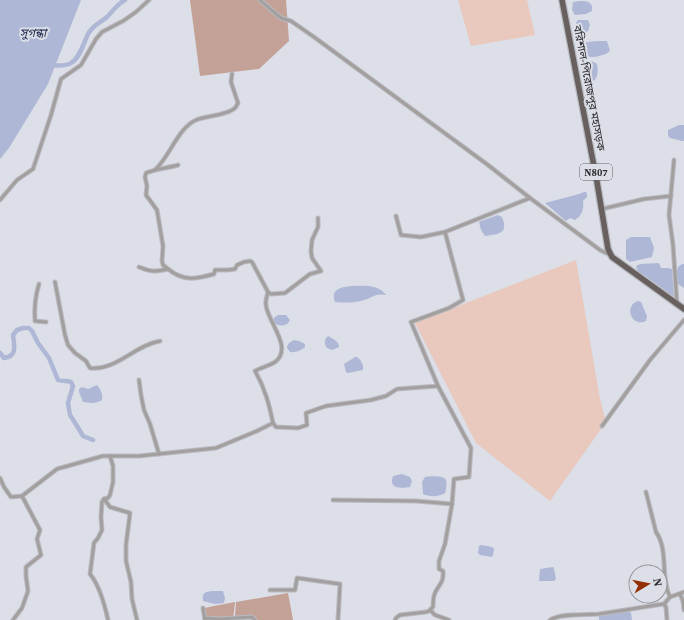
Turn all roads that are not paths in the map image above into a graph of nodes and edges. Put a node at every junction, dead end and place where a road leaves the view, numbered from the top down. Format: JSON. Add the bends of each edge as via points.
{"nodes":[{"id":1,"x":149,"y":0,"type":"edge"},
{"id":2,"x":260,"y":0,"type":"edge"},
{"id":3,"x":562,"y":0,"type":"edge"},
{"id":4,"x":232,"y":74,"type":"dead end"},
{"id":5,"x":674,"y":160,"type":"dead end"},
{"id":6,"x":178,"y":165,"type":"dead end"},
{"id":7,"x":156,"y":170,"type":"junction"},
{"id":8,"x":670,"y":196,"type":"junction"},
{"id":9,"x":530,"y":198,"type":"junction"},
{"id":10,"x":0,"y":200,"type":"edge"},
{"id":11,"x":602,"y":209,"type":"junction"},
{"id":12,"x":396,"y":216,"type":"dead end"},
{"id":13,"x":318,"y":218,"type":"dead end"},
{"id":14,"x":445,"y":232,"type":"junction"},
{"id":15,"x":612,"y":255,"type":"junction"},
{"id":16,"x":139,"y":266,"type":"dead end"},
{"id":17,"x":168,"y":269,"type":"junction"},
{"id":18,"x":55,"y":282,"type":"dead end"},
{"id":19,"x":39,"y":284,"type":"dead end"},
{"id":20,"x":268,"y":292,"type":"junction"},
{"id":21,"x":678,"y":305,"type":"junction"},
{"id":22,"x":684,"y":309,"type":"edge"},
{"id":23,"x":684,"y":320,"type":"edge"},
{"id":24,"x":46,"y":322,"type":"dead end"},
{"id":25,"x":160,"y":342,"type":"dead end"},
{"id":26,"x":139,"y":380,"type":"dead end"},
{"id":27,"x":438,"y":386,"type":"junction"},
{"id":28,"x":273,"y":424,"type":"junction"},
{"id":29,"x":602,"y":426,"type":"dead end"},
{"id":30,"x":159,"y":454,"type":"junction"},
{"id":31,"x":110,"y":456,"type":"junction"},
{"id":32,"x":0,"y":478,"type":"edge"},
{"id":33,"x":646,"y":492,"type":"dead end"},
{"id":34,"x":22,"y":496,"type":"junction"},
{"id":35,"x":104,"y":499,"type":"junction"},
{"id":36,"x":333,"y":500,"type":"dead end"},
{"id":37,"x":452,"y":504,"type":"junction"},
{"id":38,"x":270,"y":590,"type":"dead end"},
{"id":39,"x":684,"y":592,"type":"edge"},
{"id":40,"x":680,"y":594,"type":"junction"},
{"id":41,"x":670,"y":597,"type":"junction"},
{"id":42,"x":668,"y":599,"type":"edge"},
{"id":43,"x":664,"y":604,"type":"joint"},
{"id":44,"x":203,"y":608,"type":"dead end"},
{"id":45,"x":430,"y":610,"type":"junction"},
{"id":46,"x":684,"y":610,"type":"edge"},
{"id":47,"x":594,"y":614,"type":"junction"},
{"id":48,"x":205,"y":619,"type":"edge"},
{"id":49,"x":13,"y":620,"type":"edge"},
{"id":50,"x":108,"y":620,"type":"edge"},
{"id":51,"x":137,"y":620,"type":"edge"},
{"id":52,"x":255,"y":620,"type":"edge"},
{"id":53,"x":338,"y":620,"type":"edge"},
{"id":54,"x":395,"y":620,"type":"edge"},
{"id":55,"x":449,"y":620,"type":"edge"},
{"id":56,"x":550,"y":620,"type":"edge"},
{"id":57,"x":594,"y":620,"type":"edge"},
{"id":58,"x":668,"y":620,"type":"edge"}],
"edges":[{"from":1,"to":10,"type":"street","via":[[123,21],[102,32],[81,65],[61,79],[33,169],[18,180]]},
{"from":2,"to":9,"type":"street","via":[[281,18],[314,36]]},
{"from":3,"to":11,"type":"highway","name":"বরিশাল-পিরোজপুর মহাসড়ক","number":"N807"},
{"from":4,"to":7,"type":"street","via":[[231,82],[238,103],[235,109],[196,120],[189,125]]},
{"from":5,"to":8,"type":"street"},
{"from":6,"to":7,"type":"street"},
{"from":7,"to":17,"type":"street","via":[[146,173],[146,195],[157,210],[163,246],[162,261]]},
{"from":8,"to":11,"type":"street"},
{"from":8,"to":21,"type":"street","via":[[669,215]]},
{"from":9,"to":14,"type":"street"},
{"from":9,"to":15,"type":"street","via":[[600,250]]},
{"from":11,"to":15,"type":"highway","name":"বরিশাল-পিরোজপুর মহাসড়ক","number":"N807","via":[[608,249]]},
{"from":12,"to":14,"type":"street","via":[[401,235],[421,237]]},
{"from":13,"to":20,"type":"street","via":[[311,251],[312,258],[321,271],[310,274],[285,294]]},
{"from":14,"to":27,"type":"street","via":[[463,300],[411,322]]},
{"from":15,"to":21,"type":"highway"},
{"from":16,"to":17,"type":"street","via":[[149,271]]},
{"from":17,"to":20,"type":"street","via":[[188,278],[198,278],[214,274],[215,270],[235,269],[237,265],[250,261]]},
{"from":18,"to":25,"type":"street","via":[[68,345],[90,368],[107,366],[152,343]]},
{"from":19,"to":24,"type":"street","via":[[34,311],[35,321]]},
{"from":20,"to":28,"type":"street","via":[[265,304],[280,337],[282,351],[275,363],[255,371],[268,401]]},
{"from":21,"to":22,"type":"highway"},
{"from":23,"to":29,"type":"street","via":[[650,360]]},
{"from":26,"to":30,"type":"street","via":[[144,410]]},
{"from":27,"to":28,"type":"street","via":[[397,389],[386,396],[371,400],[326,406],[306,413],[307,425],[298,428],[276,427]]},
{"from":27,"to":37,"type":"street","via":[[471,448],[469,477],[454,479]]},
{"from":28,"to":30,"type":"street","via":[[216,448]]},
{"from":30,"to":31,"type":"street"},
{"from":31,"to":34,"type":"street","via":[[57,468]]},
{"from":31,"to":35,"type":"street","via":[[114,473],[113,482],[110,496]]},
{"from":32,"to":34,"type":"street","via":[[10,497]]},
{"from":33,"to":41,"type":"street","via":[[656,532],[660,537],[666,590]]},
{"from":34,"to":49,"type":"street","via":[[40,530],[37,540],[41,555],[26,567],[28,591],[22,608]]},
{"from":35,"to":50,"type":"street","via":[[100,517],[102,530],[94,543],[90,574],[97,583]]},
{"from":35,"to":51,"type":"street","via":[[110,507],[130,513],[126,561]]},
{"from":36,"to":37,"type":"street"},
{"from":37,"to":45,"type":"street","via":[[445,544],[439,561],[442,582],[435,593],[433,607]]},
{"from":38,"to":53,"type":"street","via":[[295,590],[297,578],[340,584]]},
{"from":39,"to":40,"type":"street"},
{"from":40,"to":41,"type":"street"},
{"from":40,"to":46,"type":"street"},
{"from":41,"to":42,"type":"street"},
{"from":43,"to":47,"type":"street"},
{"from":43,"to":58,"type":"street"},
{"from":44,"to":48,"type":"street"},
{"from":45,"to":54,"type":"street","via":[[400,615]]},
{"from":45,"to":55,"type":"street","via":[[435,615]]},
{"from":47,"to":56,"type":"street"},
{"from":47,"to":57,"type":"street"},
{"from":48,"to":52,"type":"street","via":[[252,616]]}]}
